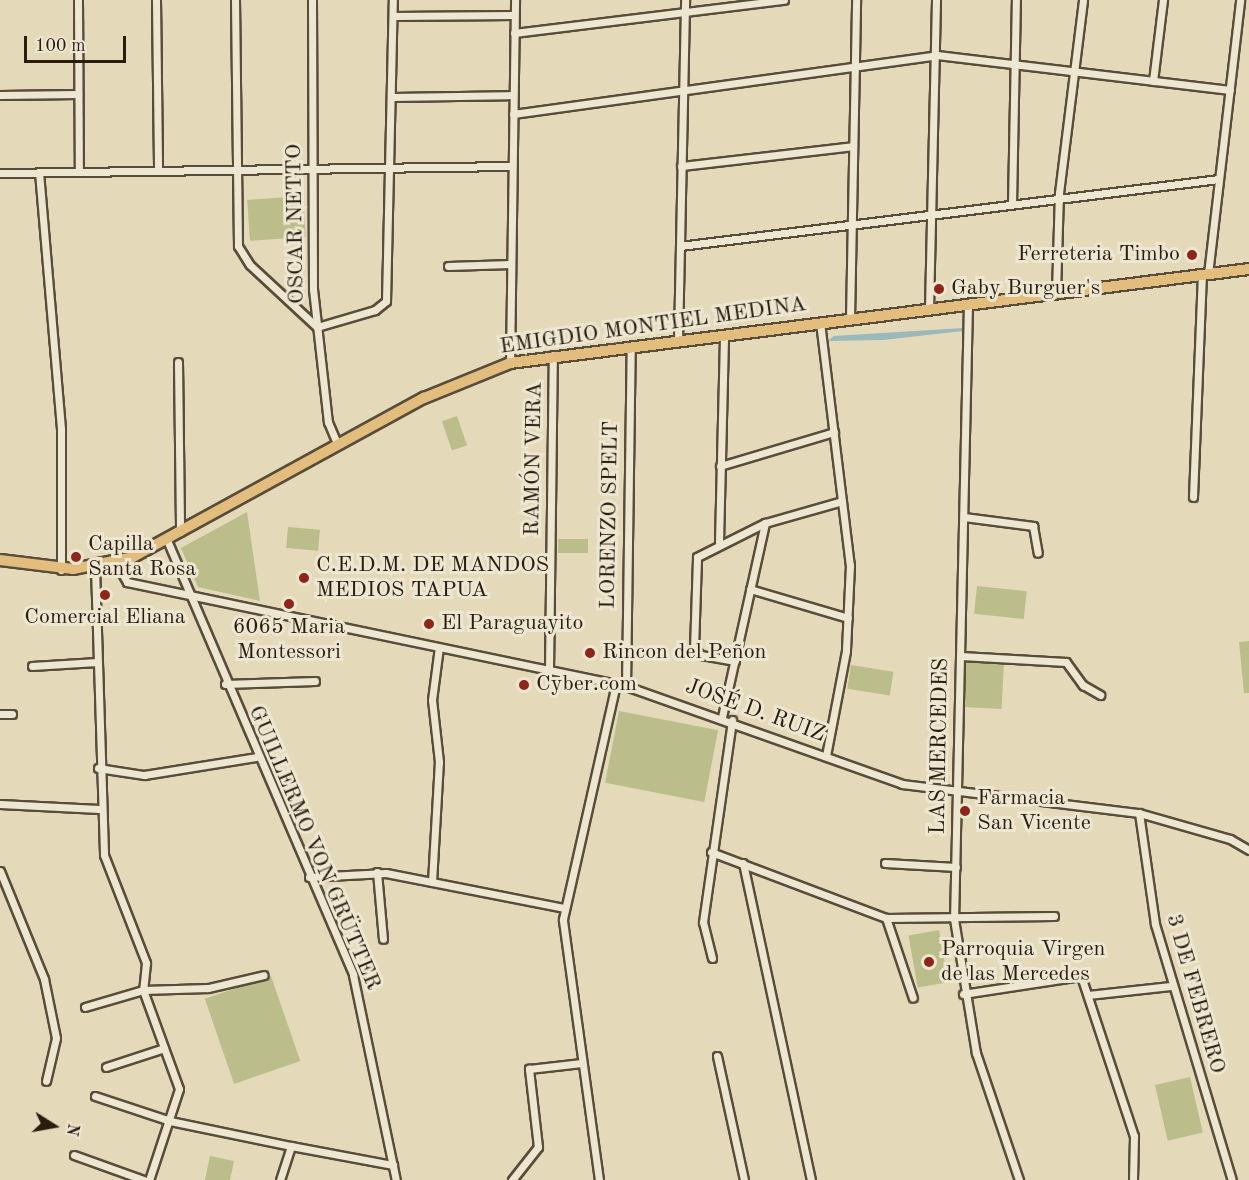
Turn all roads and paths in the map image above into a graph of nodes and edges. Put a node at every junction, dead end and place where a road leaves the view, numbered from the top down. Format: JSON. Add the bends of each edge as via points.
{"nodes":[{"id":1,"x":78,"y":0,"type":"edge"},
{"id":2,"x":156,"y":0,"type":"edge"},
{"id":3,"x":235,"y":0,"type":"edge"},
{"id":4,"x":312,"y":0,"type":"edge"},
{"id":5,"x":393,"y":0,"type":"edge"},
{"id":6,"x":515,"y":0,"type":"edge"},
{"id":7,"x":685,"y":0,"type":"edge"},
{"id":8,"x":784,"y":0,"type":"edge"},
{"id":9,"x":856,"y":0,"type":"edge"},
{"id":10,"x":936,"y":0,"type":"edge"},
{"id":11,"x":1016,"y":0,"type":"edge"},
{"id":12,"x":1083,"y":0,"type":"edge"},
{"id":13,"x":1163,"y":0,"type":"edge"},
{"id":14,"x":1240,"y":0,"type":"edge"},
{"id":15,"x":684,"y":12,"type":"junction"},
{"id":16,"x":514,"y":15,"type":"junction"},
{"id":17,"x":393,"y":16,"type":"junction"},
{"id":18,"x":514,"y":33,"type":"junction"},
{"id":19,"x":935,"y":55,"type":"junction"},
{"id":20,"x":1014,"y":64,"type":"junction"},
{"id":21,"x":855,"y":66,"type":"junction"},
{"id":22,"x":1074,"y":71,"type":"junction"},
{"id":23,"x":1153,"y":81,"type":"junction"},
{"id":24,"x":683,"y":90,"type":"junction"},
{"id":25,"x":1230,"y":90,"type":"junction"},
{"id":26,"x":78,"y":94,"type":"junction"},
{"id":27,"x":0,"y":95,"type":"edge"},
{"id":28,"x":513,"y":95,"type":"junction"},
{"id":29,"x":392,"y":96,"type":"junction"},
{"id":30,"x":513,"y":114,"type":"junction"},
{"id":31,"x":853,"y":146,"type":"junction"},
{"id":32,"x":512,"y":166,"type":"junction"},
{"id":33,"x":681,"y":166,"type":"junction"},
{"id":34,"x":235,"y":170,"type":"junction"},
{"id":35,"x":158,"y":171,"type":"junction"},
{"id":36,"x":389,"y":171,"type":"junction"},
{"id":37,"x":39,"y":172,"type":"junction"},
{"id":38,"x":79,"y":172,"type":"junction"},
{"id":39,"x":312,"y":172,"type":"junction"},
{"id":40,"x":0,"y":173,"type":"edge"},
{"id":41,"x":1219,"y":178,"type":"junction"},
{"id":42,"x":1059,"y":199,"type":"junction"},
{"id":43,"x":1012,"y":204,"type":"junction"},
{"id":44,"x":931,"y":214,"type":"junction"},
{"id":45,"x":852,"y":225,"type":"junction"},
{"id":46,"x":680,"y":246,"type":"junction"},
{"id":47,"x":511,"y":264,"type":"junction"},
{"id":48,"x":448,"y":266,"type":"dead end"},
{"id":49,"x":1249,"y":269,"type":"edge"},
{"id":50,"x":1205,"y":274,"type":"junction"},
{"id":51,"x":1056,"y":293,"type":"junction"},
{"id":52,"x":968,"y":304,"type":"junction"},
{"id":53,"x":929,"y":309,"type":"junction"},
{"id":54,"x":850,"y":319,"type":"junction"},
{"id":55,"x":820,"y":322,"type":"junction"},
{"id":56,"x":317,"y":327,"type":"junction"},
{"id":57,"x":724,"y":333,"type":"junction"},
{"id":58,"x":678,"y":340,"type":"junction"},
{"id":59,"x":631,"y":346,"type":"junction"},
{"id":60,"x":554,"y":356,"type":"junction"},
{"id":61,"x":178,"y":362,"type":"dead end"},
{"id":62,"x":510,"y":363,"type":"junction"},
{"id":63,"x":834,"y":432,"type":"junction"},
{"id":64,"x":338,"y":445,"type":"junction"},
{"id":65,"x":720,"y":466,"type":"junction"},
{"id":66,"x":1193,"y":496,"type":"dead end"},
{"id":67,"x":842,"y":501,"type":"junction"},
{"id":68,"x":964,"y":517,"type":"junction"},
{"id":69,"x":765,"y":524,"type":"junction"},
{"id":70,"x":180,"y":532,"type":"junction"},
{"id":71,"x":167,"y":540,"type":"junction"},
{"id":72,"x":719,"y":542,"type":"junction"},
{"id":73,"x":1038,"y":553,"type":"dead end"},
{"id":74,"x":0,"y":560,"type":"edge"},
{"id":75,"x":116,"y":563,"type":"junction"},
{"id":76,"x":95,"y":567,"type":"junction"},
{"id":77,"x":61,"y":570,"type":"junction"},
{"id":78,"x":750,"y":589,"type":"junction"},
{"id":79,"x":191,"y":595,"type":"junction"},
{"id":80,"x":848,"y":618,"type":"junction"},
{"id":81,"x":439,"y":647,"type":"junction"},
{"id":82,"x":961,"y":656,"type":"junction"},
{"id":83,"x":97,"y":662,"type":"junction"},
{"id":84,"x":735,"y":662,"type":"junction"},
{"id":85,"x":32,"y":666,"type":"dead end"},
{"id":86,"x":549,"y":670,"type":"junction"},
{"id":87,"x":315,"y":681,"type":"dead end"},
{"id":88,"x":225,"y":684,"type":"junction"},
{"id":89,"x":616,"y":684,"type":"junction"},
{"id":90,"x":626,"y":686,"type":"junction"},
{"id":91,"x":1100,"y":695,"type":"dead end"},
{"id":92,"x":0,"y":714,"type":"edge"},
{"id":93,"x":12,"y":714,"type":"dead end"},
{"id":94,"x":722,"y":717,"type":"junction"},
{"id":95,"x":732,"y":720,"type":"junction"},
{"id":96,"x":826,"y":756,"type":"junction"},
{"id":97,"x":256,"y":757,"type":"junction"},
{"id":98,"x":98,"y":768,"type":"junction"},
{"id":99,"x":957,"y":792,"type":"junction"},
{"id":100,"x":0,"y":804,"type":"edge"},
{"id":101,"x":99,"y":809,"type":"junction"},
{"id":102,"x":1139,"y":813,"type":"junction"},
{"id":103,"x":1249,"y":850,"type":"edge"},
{"id":104,"x":711,"y":852,"type":"junction"},
{"id":105,"x":885,"y":862,"type":"dead end"},
{"id":106,"x":743,"y":863,"type":"junction"},
{"id":107,"x":956,"y":867,"type":"junction"},
{"id":108,"x":0,"y":871,"type":"edge"},
{"id":109,"x":377,"y":872,"type":"junction"},
{"id":110,"x":309,"y":877,"type":"junction"},
{"id":111,"x":432,"y":882,"type":"junction"},
{"id":112,"x":564,"y":908,"type":"junction"},
{"id":113,"x":1054,"y":916,"type":"dead end"},
{"id":114,"x":886,"y":918,"type":"junction"},
{"id":115,"x":954,"y":919,"type":"junction"},
{"id":116,"x":383,"y":939,"type":"dead end"},
{"id":117,"x":712,"y":958,"type":"dead end"},
{"id":118,"x":264,"y":975,"type":"dead end"},
{"id":119,"x":1171,"y":986,"type":"junction"},
{"id":120,"x":143,"y":990,"type":"junction"},
{"id":121,"x":963,"y":994,"type":"junction"},
{"id":122,"x":1088,"y":995,"type":"junction"},
{"id":123,"x":913,"y":998,"type":"dead end"},
{"id":124,"x":85,"y":1007,"type":"dead end"},
{"id":125,"x":164,"y":1048,"type":"junction"},
{"id":126,"x":717,"y":1056,"type":"dead end"},
{"id":127,"x":582,"y":1063,"type":"junction"},
{"id":128,"x":106,"y":1067,"type":"dead end"},
{"id":129,"x":46,"y":1081,"type":"dead end"},
{"id":130,"x":95,"y":1096,"type":"dead end"},
{"id":131,"x":170,"y":1120,"type":"junction"},
{"id":132,"x":291,"y":1146,"type":"junction"},
{"id":133,"x":74,"y":1155,"type":"dead end"},
{"id":134,"x":393,"y":1165,"type":"junction"},
{"id":135,"x":144,"y":1180,"type":"edge"},
{"id":136,"x":149,"y":1180,"type":"edge"},
{"id":137,"x":280,"y":1180,"type":"edge"},
{"id":138,"x":396,"y":1180,"type":"edge"},
{"id":139,"x":512,"y":1180,"type":"edge"},
{"id":140,"x":599,"y":1180,"type":"edge"},
{"id":141,"x":744,"y":1180,"type":"edge"},
{"id":142,"x":811,"y":1180,"type":"edge"},
{"id":143,"x":1019,"y":1180,"type":"edge"},
{"id":144,"x":1133,"y":1180,"type":"edge"},
{"id":145,"x":1232,"y":1180,"type":"edge"}],
"edges":[{"from":1,"to":26,"type":"street"},
{"from":2,"to":35,"type":"street"},
{"from":3,"to":34,"type":"street"},
{"from":4,"to":39,"type":"street","name":"OSCAR NETTO"},
{"from":5,"to":17,"type":"street"},
{"from":6,"to":16,"type":"street"},
{"from":7,"to":15,"type":"street"},
{"from":8,"to":15,"type":"street"},
{"from":9,"to":21,"type":"street"},
{"from":10,"to":19,"type":"street"},
{"from":11,"to":20,"type":"street"},
{"from":12,"to":22,"type":"street"},
{"from":13,"to":23,"type":"street"},
{"from":14,"to":25,"type":"street"},
{"from":15,"to":18,"type":"street"},
{"from":15,"to":24,"type":"street"},
{"from":16,"to":17,"type":"street"},
{"from":16,"to":18,"type":"street"},
{"from":17,"to":29,"type":"street"},
{"from":18,"to":28,"type":"street"},
{"from":19,"to":20,"type":"street"},
{"from":19,"to":21,"type":"street"},
{"from":19,"to":44,"type":"street"},
{"from":20,"to":22,"type":"street"},
{"from":20,"to":43,"type":"street"},
{"from":21,"to":24,"type":"street"},
{"from":21,"to":31,"type":"street"},
{"from":22,"to":23,"type":"street"},
{"from":22,"to":42,"type":"street"},
{"from":23,"to":25,"type":"street"},
{"from":24,"to":30,"type":"street"},
{"from":24,"to":33,"type":"street"},
{"from":25,"to":41,"type":"street"},
{"from":26,"to":27,"type":"street"},
{"from":26,"to":38,"type":"street"},
{"from":28,"to":29,"type":"street"},
{"from":28,"to":30,"type":"street"},
{"from":29,"to":36,"type":"street"},
{"from":30,"to":32,"type":"street"},
{"from":31,"to":33,"type":"street"},
{"from":31,"to":45,"type":"street"},
{"from":32,"to":36,"type":"street"},
{"from":32,"to":47,"type":"street"},
{"from":33,"to":46,"type":"street"},
{"from":34,"to":35,"type":"street"},
{"from":34,"to":39,"type":"street"},
{"from":34,"to":56,"type":"street","via":[[243,258]]},
{"from":35,"to":38,"type":"street"},
{"from":36,"to":39,"type":"street"},
{"from":36,"to":56,"type":"street","via":[[386,301],[375,310]]},
{"from":37,"to":38,"type":"street"},
{"from":37,"to":40,"type":"street"},
{"from":37,"to":77,"type":"street","via":[[61,429]]},
{"from":39,"to":56,"type":"street","name":"OSCAR NETTO"},
{"from":41,"to":42,"type":"street"},
{"from":41,"to":50,"type":"street"},
{"from":42,"to":43,"type":"street"},
{"from":42,"to":51,"type":"street"},
{"from":43,"to":44,"type":"street"},
{"from":44,"to":45,"type":"street"},
{"from":44,"to":53,"type":"street"},
{"from":45,"to":46,"type":"street"},
{"from":45,"to":54,"type":"street"},
{"from":46,"to":58,"type":"street"},
{"from":47,"to":48,"type":"street"},
{"from":47,"to":62,"type":"street"},
{"from":49,"to":50,"type":"main road","name":"EMIGDIO MONTIEL MEDINA"},
{"from":50,"to":51,"type":"main road","name":"EMIGDIO MONTIEL MEDINA"},
{"from":50,"to":66,"type":"street"},
{"from":51,"to":52,"type":"main road","name":"EMIGDIO MONTIEL MEDINA"},
{"from":52,"to":53,"type":"main road","name":"EMIGDIO MONTIEL MEDINA"},
{"from":52,"to":68,"type":"street","name":"LAS MERCEDES"},
{"from":53,"to":54,"type":"main road","name":"EMIGDIO MONTIEL MEDINA"},
{"from":54,"to":55,"type":"main road","name":"EMIGDIO MONTIEL MEDINA"},
{"from":55,"to":57,"type":"main road","name":"EMIGDIO MONTIEL MEDINA"},
{"from":55,"to":63,"type":"street"},
{"from":56,"to":64,"type":"street","name":"OSCAR NETTO","via":[[328,422]]},
{"from":57,"to":58,"type":"main road","name":"EMIGDIO MONTIEL MEDINA"},
{"from":57,"to":65,"type":"street"},
{"from":58,"to":59,"type":"main road","name":"EMIGDIO MONTIEL MEDINA"},
{"from":59,"to":60,"type":"main road","name":"EMIGDIO MONTIEL MEDINA"},
{"from":59,"to":90,"type":"street","name":"LORENZO SPELT"},
{"from":60,"to":62,"type":"main road","name":"EMIGDIO MONTIEL MEDINA"},
{"from":60,"to":86,"type":"street","name":"RAMÓN VERA"},
{"from":61,"to":70,"type":"street"},
{"from":62,"to":64,"type":"main road","name":"EMIGDIO MONTIEL MEDINA","via":[[458,381]]},
{"from":63,"to":65,"type":"street"},
{"from":63,"to":67,"type":"street"},
{"from":64,"to":70,"type":"main road","name":"EMIGDIO MONTIEL MEDINA"},
{"from":65,"to":72,"type":"street"},
{"from":67,"to":69,"type":"street"},
{"from":67,"to":80,"type":"street","via":[[850,566]]},
{"from":68,"to":73,"type":"street","via":[[1033,526]]},
{"from":68,"to":82,"type":"street","name":"LAS MERCEDES"},
{"from":69,"to":72,"type":"street"},
{"from":69,"to":78,"type":"street"},
{"from":70,"to":71,"type":"main road","name":"EMIGDIO MONTIEL MEDINA"},
{"from":71,"to":75,"type":"main road","name":"EMIGDIO MONTIEL MEDINA"},
{"from":71,"to":79,"type":"street","name":"GUILLERMO VON GRÜTTER"},
{"from":72,"to":84,"type":"street","via":[[695,562],[694,649],[700,655]]},
{"from":74,"to":77,"type":"main road","name":"EMIGDIO MONTIEL MEDINA"},
{"from":75,"to":76,"type":"main road","name":"EMIGDIO MONTIEL MEDINA"},
{"from":75,"to":79,"type":"street","name":"JOSÉ D. RUIZ","via":[[127,582]]},
{"from":76,"to":77,"type":"main road","name":"EMIGDIO MONTIEL MEDINA"},
{"from":76,"to":83,"type":"street"},
{"from":78,"to":80,"type":"street"},
{"from":78,"to":84,"type":"street"},
{"from":79,"to":81,"type":"street","name":"JOSÉ D. RUIZ"},
{"from":79,"to":88,"type":"street","name":"GUILLERMO VON GRÜTTER"},
{"from":80,"to":96,"type":"street"},
{"from":81,"to":86,"type":"street","name":"JOSÉ D. RUIZ"},
{"from":81,"to":111,"type":"street","via":[[432,714],[439,762]]},
{"from":82,"to":91,"type":"street","via":[[1066,662],[1083,685]]},
{"from":82,"to":99,"type":"street","name":"LAS MERCEDES"},
{"from":83,"to":85,"type":"street"},
{"from":83,"to":98,"type":"street"},
{"from":84,"to":94,"type":"street"},
{"from":86,"to":89,"type":"street","name":"JOSÉ D. RUIZ"},
{"from":87,"to":88,"type":"street"},
{"from":88,"to":97,"type":"street","name":"GUILLERMO VON GRÜTTER"},
{"from":89,"to":90,"type":"street","name":"JOSÉ D. RUIZ"},
{"from":89,"to":112,"type":"street"},
{"from":90,"to":94,"type":"street","name":"JOSÉ D. RUIZ"},
{"from":92,"to":93,"type":"street"},
{"from":94,"to":95,"type":"street","name":"JOSÉ D. RUIZ"},
{"from":95,"to":96,"type":"street","name":"JOSÉ D. RUIZ"},
{"from":95,"to":104,"type":"street"},
{"from":96,"to":99,"type":"street","name":"JOSÉ D. RUIZ","via":[[902,784]]},
{"from":97,"to":98,"type":"street","via":[[144,775]]},
{"from":97,"to":110,"type":"street","name":"GUILLERMO VON GRÜTTER"},
{"from":98,"to":101,"type":"street"},
{"from":99,"to":102,"type":"street","name":"JOSÉ D. RUIZ"},
{"from":99,"to":107,"type":"street","name":"LAS MERCEDES"},
{"from":100,"to":101,"type":"street"},
{"from":101,"to":120,"type":"street","via":[[104,855],[147,965]]},
{"from":102,"to":103,"type":"street","name":"JOSÉ D. RUIZ","via":[[1230,838]]},
{"from":102,"to":119,"type":"street","name":"3 DE FEBRERO","via":[[1155,924]]},
{"from":104,"to":106,"type":"street"},
{"from":104,"to":117,"type":"street","via":[[703,922]]},
{"from":105,"to":107,"type":"street"},
{"from":106,"to":114,"type":"street"},
{"from":106,"to":142,"type":"street"},
{"from":107,"to":115,"type":"street","name":"LAS MERCEDES"},
{"from":108,"to":129,"type":"street","via":[[44,979],[56,1038]]},
{"from":109,"to":110,"type":"street"},
{"from":109,"to":111,"type":"street"},
{"from":109,"to":116,"type":"street"},
{"from":110,"to":134,"type":"street","name":"GUILLERMO VON GRÜTTER","via":[[353,975]]},
{"from":111,"to":112,"type":"street"},
{"from":112,"to":127,"type":"street"},
{"from":113,"to":115,"type":"street"},
{"from":114,"to":115,"type":"street"},
{"from":114,"to":123,"type":"street"},
{"from":115,"to":121,"type":"street","name":"LAS MERCEDES"},
{"from":118,"to":120,"type":"street","via":[[208,988]]},
{"from":119,"to":122,"type":"street"},
{"from":119,"to":145,"type":"street","name":"3 DE FEBRERO"},
{"from":120,"to":124,"type":"street"},
{"from":120,"to":125,"type":"street"},
{"from":121,"to":122,"type":"street","via":[[1076,976],[1084,980]]},
{"from":121,"to":143,"type":"street","name":"LAS MERCEDES","via":[[976,1053]]},
{"from":122,"to":144,"type":"street","via":[[1134,1136]]},
{"from":125,"to":128,"type":"street"},
{"from":125,"to":131,"type":"street","via":[[179,1089]]},
{"from":126,"to":141,"type":"street"},
{"from":127,"to":139,"type":"street","via":[[530,1069],[538,1147]]},
{"from":127,"to":140,"type":"street"},
{"from":130,"to":131,"type":"street"},
{"from":131,"to":132,"type":"street"},
{"from":131,"to":136,"type":"street"},
{"from":132,"to":134,"type":"street"},
{"from":132,"to":137,"type":"street"},
{"from":133,"to":135,"type":"street"},
{"from":134,"to":138,"type":"street","name":"GUILLERMO VON GRÜTTER"}]}
